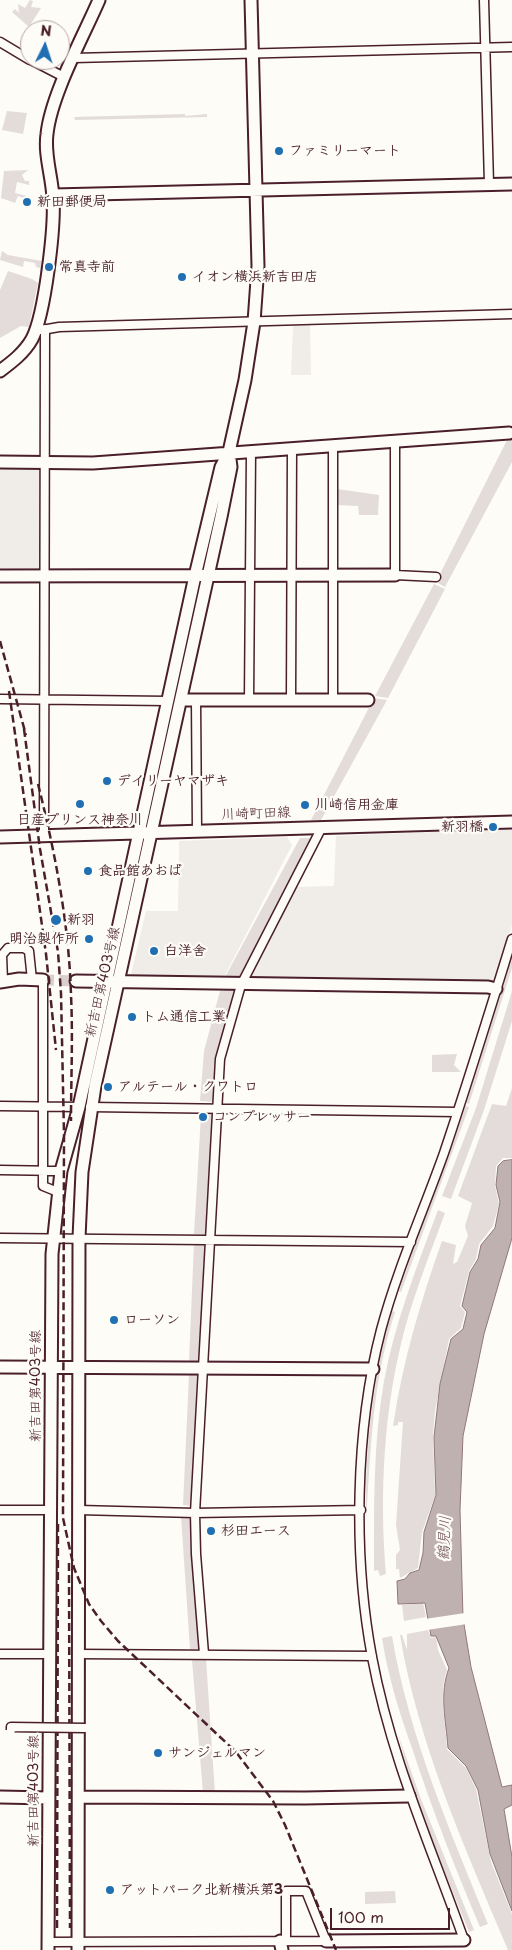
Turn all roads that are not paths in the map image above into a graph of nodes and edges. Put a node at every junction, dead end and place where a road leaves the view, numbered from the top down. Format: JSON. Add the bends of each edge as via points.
{"nodes":[{"id":1,"x":99,"y":0,"type":"edge"},
{"id":2,"x":251,"y":0,"type":"edge"},
{"id":3,"x":484,"y":0,"type":"edge"},
{"id":4,"x":0,"y":42,"type":"edge"},
{"id":5,"x":512,"y":47,"type":"edge"},
{"id":6,"x":485,"y":48,"type":"junction"},
{"id":7,"x":252,"y":53,"type":"junction"},
{"id":8,"x":20,"y":54,"type":"edge"},
{"id":9,"x":74,"y":58,"type":"junction"},
{"id":10,"x":50,"y":70,"type":"edge"},
{"id":11,"x":64,"y":77,"type":"junction"},
{"id":12,"x":489,"y":184,"type":"junction"},
{"id":13,"x":512,"y":184,"type":"edge"},
{"id":14,"x":257,"y":190,"type":"junction"},
{"id":15,"x":53,"y":195,"type":"junction"},
{"id":16,"x":512,"y":314,"type":"edge"},
{"id":17,"x":254,"y":322,"type":"junction"},
{"id":18,"x":40,"y":330,"type":"junction"},
{"id":19,"x":0,"y":371,"type":"edge"},
{"id":20,"x":510,"y":433,"type":"edge"},
{"id":21,"x":395,"y":441,"type":"junction"},
{"id":22,"x":333,"y":446,"type":"junction"},
{"id":23,"x":292,"y":449,"type":"junction"},
{"id":24,"x":229,"y":452,"type":"junction"},
{"id":25,"x":251,"y":452,"type":"junction"},
{"id":26,"x":0,"y":462,"type":"edge"},
{"id":27,"x":46,"y":463,"type":"junction"},
{"id":28,"x":250,"y":575,"type":"junction"},
{"id":29,"x":291,"y":575,"type":"junction"},
{"id":30,"x":333,"y":575,"type":"junction"},
{"id":31,"x":395,"y":575,"type":"junction"},
{"id":32,"x":0,"y":576,"type":"edge"},
{"id":33,"x":45,"y":576,"type":"junction"},
{"id":34,"x":195,"y":576,"type":"junction"},
{"id":35,"x":208,"y":576,"type":"junction"},
{"id":36,"x":436,"y":577,"type":"dead end"},
{"id":37,"x":0,"y":700,"type":"edge"},
{"id":38,"x":45,"y":700,"type":"junction"},
{"id":39,"x":181,"y":700,"type":"junction"},
{"id":40,"x":196,"y":700,"type":"junction"},
{"id":41,"x":249,"y":700,"type":"junction"},
{"id":42,"x":291,"y":700,"type":"junction"},
{"id":43,"x":332,"y":700,"type":"junction"},
{"id":44,"x":368,"y":700,"type":"dead end"},
{"id":45,"x":168,"y":701,"type":"junction"},
{"id":46,"x":512,"y":822,"type":"edge"},
{"id":47,"x":322,"y":827,"type":"junction"},
{"id":48,"x":197,"y":830,"type":"junction"},
{"id":49,"x":138,"y":832,"type":"junction"},
{"id":50,"x":152,"y":832,"type":"junction"},
{"id":51,"x":44,"y":836,"type":"junction"},
{"id":52,"x":0,"y":837,"type":"edge"},
{"id":53,"x":512,"y":939,"type":"edge"},
{"id":54,"x":38,"y":980,"type":"junction"},
{"id":55,"x":1,"y":981,"type":"edge"},
{"id":56,"x":76,"y":981,"type":"tunnel mouth"},
{"id":57,"x":106,"y":983,"type":"junction"},
{"id":58,"x":119,"y":983,"type":"junction"},
{"id":59,"x":241,"y":985,"type":"junction"},
{"id":60,"x":496,"y":989,"type":"junction"},
{"id":61,"x":0,"y":1106,"type":"edge"},
{"id":62,"x":43,"y":1107,"type":"junction"},
{"id":63,"x":85,"y":1107,"type":"junction"},
{"id":64,"x":218,"y":1108,"type":"junction"},
{"id":65,"x":457,"y":1112,"type":"junction"},
{"id":66,"x":0,"y":1170,"type":"edge"},
{"id":67,"x":43,"y":1171,"type":"junction"},
{"id":68,"x":61,"y":1171,"type":"junction"},
{"id":69,"x":58,"y":1192,"type":"junction"},
{"id":70,"x":0,"y":1238,"type":"edge"},
{"id":71,"x":54,"y":1238,"type":"junction"},
{"id":72,"x":79,"y":1238,"type":"junction"},
{"id":73,"x":210,"y":1240,"type":"junction"},
{"id":74,"x":411,"y":1242,"type":"junction"},
{"id":75,"x":0,"y":1367,"type":"edge"},
{"id":76,"x":51,"y":1367,"type":"junction"},
{"id":77,"x":79,"y":1367,"type":"junction"},
{"id":78,"x":203,"y":1367,"type":"junction"},
{"id":79,"x":372,"y":1369,"type":"junction"},
{"id":80,"x":0,"y":1510,"type":"edge"},
{"id":81,"x":50,"y":1510,"type":"junction"},
{"id":82,"x":79,"y":1510,"type":"junction"},
{"id":83,"x":361,"y":1510,"type":"junction"},
{"id":84,"x":195,"y":1513,"type":"junction"},
{"id":85,"x":0,"y":1654,"type":"edge"},
{"id":86,"x":49,"y":1654,"type":"junction"},
{"id":87,"x":78,"y":1654,"type":"junction"},
{"id":88,"x":204,"y":1654,"type":"junction"},
{"id":89,"x":372,"y":1656,"type":"junction"},
{"id":90,"x":85,"y":1728,"type":"dead end"},
{"id":91,"x":11,"y":1730,"type":"dead end"},
{"id":92,"x":409,"y":1796,"type":"junction"},
{"id":93,"x":78,"y":1797,"type":"junction"},
{"id":94,"x":0,"y":1798,"type":"edge"},
{"id":95,"x":49,"y":1798,"type":"junction"},
{"id":96,"x":464,"y":1940,"type":"joint"},
{"id":97,"x":232,"y":1941,"type":"junction"},
{"id":98,"x":326,"y":1941,"type":"junction"},
{"id":99,"x":283,"y":1944,"type":"edge"},
{"id":100,"x":78,"y":1945,"type":"edge"},
{"id":101,"x":49,"y":1946,"type":"edge"},
{"id":102,"x":233,"y":1950,"type":"edge"}],
"edges":[{"from":1,"to":9,"type":"street"},
{"from":2,"to":7,"type":"street"},
{"from":3,"to":6,"type":"street"},
{"from":4,"to":8,"type":"street"},
{"from":5,"to":6,"type":"street"},
{"from":6,"to":7,"type":"street"},
{"from":6,"to":12,"type":"street"},
{"from":7,"to":9,"type":"street"},
{"from":7,"to":14,"type":"street"},
{"from":9,"to":11,"type":"street"},
{"from":10,"to":11,"type":"street"},
{"from":11,"to":15,"type":"street","via":[[47,134]]},
{"from":12,"to":13,"type":"street"},
{"from":12,"to":14,"type":"street"},
{"from":14,"to":15,"type":"street"},
{"from":14,"to":17,"type":"street","via":[[258,266]]},
{"from":15,"to":18,"type":"street","via":[[52,236]]},
{"from":16,"to":17,"type":"street"},
{"from":17,"to":18,"type":"street"},
{"from":17,"to":24,"type":"street"},
{"from":18,"to":19,"type":"street"},
{"from":18,"to":27,"type":"street"},
{"from":20,"to":21,"type":"street"},
{"from":21,"to":22,"type":"street"},
{"from":21,"to":31,"type":"street"},
{"from":22,"to":23,"type":"street"},
{"from":22,"to":30,"type":"street"},
{"from":23,"to":25,"type":"street"},
{"from":23,"to":29,"type":"street"},
{"from":24,"to":25,"type":"street"},
{"from":24,"to":27,"type":"street","via":[[93,463]]},
{"from":24,"to":34,"type":"street","name":"新吉田第403号線","via":[[222,466]]},
{"from":24,"to":35,"type":"street","name":"新吉田第403号線","via":[[231,467]]},
{"from":25,"to":28,"type":"street"},
{"from":26,"to":27,"type":"street"},
{"from":27,"to":33,"type":"street"},
{"from":28,"to":29,"type":"street"},
{"from":28,"to":35,"type":"street"},
{"from":28,"to":41,"type":"street"},
{"from":29,"to":30,"type":"street"},
{"from":29,"to":42,"type":"street"},
{"from":30,"to":31,"type":"street"},
{"from":30,"to":43,"type":"street"},
{"from":31,"to":36,"type":"street"},
{"from":32,"to":33,"type":"street"},
{"from":33,"to":34,"type":"street"},
{"from":33,"to":38,"type":"street"},
{"from":34,"to":35,"type":"street"},
{"from":34,"to":45,"type":"street","name":"新吉田第403号線"},
{"from":35,"to":39,"type":"street","name":"新吉田第403号線"},
{"from":37,"to":38,"type":"street"},
{"from":38,"to":45,"type":"street"},
{"from":38,"to":51,"type":"street"},
{"from":39,"to":40,"type":"street"},
{"from":39,"to":50,"type":"street","name":"新吉田第403号線"},
{"from":40,"to":41,"type":"street"},
{"from":40,"to":48,"type":"street"},
{"from":41,"to":42,"type":"street"},
{"from":42,"to":43,"type":"street"},
{"from":43,"to":44,"type":"street"},
{"from":45,"to":49,"type":"street","name":"新吉田第403号線"},
{"from":46,"to":47,"type":"street","name":"川崎町田線"},
{"from":47,"to":48,"type":"street","name":"川崎町田線"},
{"from":47,"to":59,"type":"street"},
{"from":48,"to":50,"type":"street","name":"川崎町田線"},
{"from":49,"to":50,"type":"street","name":"川崎町田線"},
{"from":49,"to":51,"type":"street","name":"川崎町田線"},
{"from":49,"to":57,"type":"street","name":"新吉田第403号線"},
{"from":50,"to":58,"type":"street","name":"新吉田第403号線"},
{"from":51,"to":52,"type":"street","name":"川崎町田線"},
{"from":53,"to":60,"type":"street"},
{"from":54,"to":55,"type":"street"},
{"from":54,"to":55,"type":"street","via":[[29,951],[8,948],[2,955]]},
{"from":54,"to":62,"type":"street"},
{"from":56,"to":57,"type":"street"},
{"from":57,"to":58,"type":"street"},
{"from":57,"to":63,"type":"street","name":"新吉田第403号線"},
{"from":58,"to":59,"type":"street"},
{"from":58,"to":63,"type":"street","name":"新吉田第403号線"},
{"from":59,"to":60,"type":"street"},
{"from":59,"to":64,"type":"street","via":[[220,1059]]},
{"from":60,"to":65,"type":"street"},
{"from":61,"to":62,"type":"street"},
{"from":62,"to":63,"type":"street"},
{"from":62,"to":67,"type":"street"},
{"from":63,"to":64,"type":"street"},
{"from":63,"to":68,"type":"street","name":"新吉田第403号線"},
{"from":63,"to":72,"type":"street","name":"新吉田第403号線"},
{"from":64,"to":65,"type":"street"},
{"from":64,"to":73,"type":"street"},
{"from":65,"to":74,"type":"street"},
{"from":66,"to":67,"type":"street"},
{"from":67,"to":68,"type":"street"},
{"from":67,"to":69,"type":"street","via":[[43,1186]]},
{"from":68,"to":69,"type":"street","name":"新吉田第403号線"},
{"from":69,"to":71,"type":"street","name":"新吉田第403号線"},
{"from":70,"to":71,"type":"street"},
{"from":71,"to":72,"type":"street"},
{"from":71,"to":76,"type":"street","name":"新吉田第403号線"},
{"from":72,"to":73,"type":"street"},
{"from":72,"to":77,"type":"street","name":"新吉田第403号線"},
{"from":73,"to":74,"type":"street"},
{"from":73,"to":78,"type":"street"},
{"from":74,"to":79,"type":"street","via":[[389,1305]]},
{"from":75,"to":76,"type":"street"},
{"from":76,"to":77,"type":"street"},
{"from":76,"to":81,"type":"street","name":"新吉田第403号線"},
{"from":77,"to":78,"type":"street"},
{"from":77,"to":82,"type":"street","name":"新吉田第403号線"},
{"from":78,"to":79,"type":"street"},
{"from":78,"to":84,"type":"street"},
{"from":79,"to":83,"type":"street","via":[[363,1442]]},
{"from":80,"to":81,"type":"street"},
{"from":81,"to":86,"type":"street","name":"新吉田第403号線"},
{"from":82,"to":84,"type":"street"},
{"from":82,"to":87,"type":"street","name":"新吉田第403号線"},
{"from":83,"to":84,"type":"street"},
{"from":83,"to":89,"type":"street","via":[[360,1563]]},
{"from":84,"to":88,"type":"street"},
{"from":85,"to":86,"type":"street"},
{"from":86,"to":95,"type":"street","name":"新吉田第403号線"},
{"from":87,"to":88,"type":"street"},
{"from":87,"to":93,"type":"street","name":"新吉田第403号線"},
{"from":88,"to":89,"type":"street"},
{"from":89,"to":92,"type":"street"},
{"from":90,"to":91,"type":"street","bridge":true,"via":[[11,1727]]},
{"from":92,"to":93,"type":"street"},
{"from":92,"to":96,"type":"street"},
{"from":93,"to":100,"type":"street","name":"新吉田第403号線"},
{"from":94,"to":95,"type":"street"},
{"from":95,"to":101,"type":"street","name":"新吉田第403号線"},
{"from":96,"to":98,"type":"street"},
{"from":97,"to":99,"type":"street"},
{"from":97,"to":100,"type":"street"},
{"from":97,"to":102,"type":"street"},
{"from":98,"to":99,"type":"street"},
{"from":98,"to":99,"type":"street","via":[[306,1891],[286,1892]]},
{"from":100,"to":101,"type":"street"}]}
